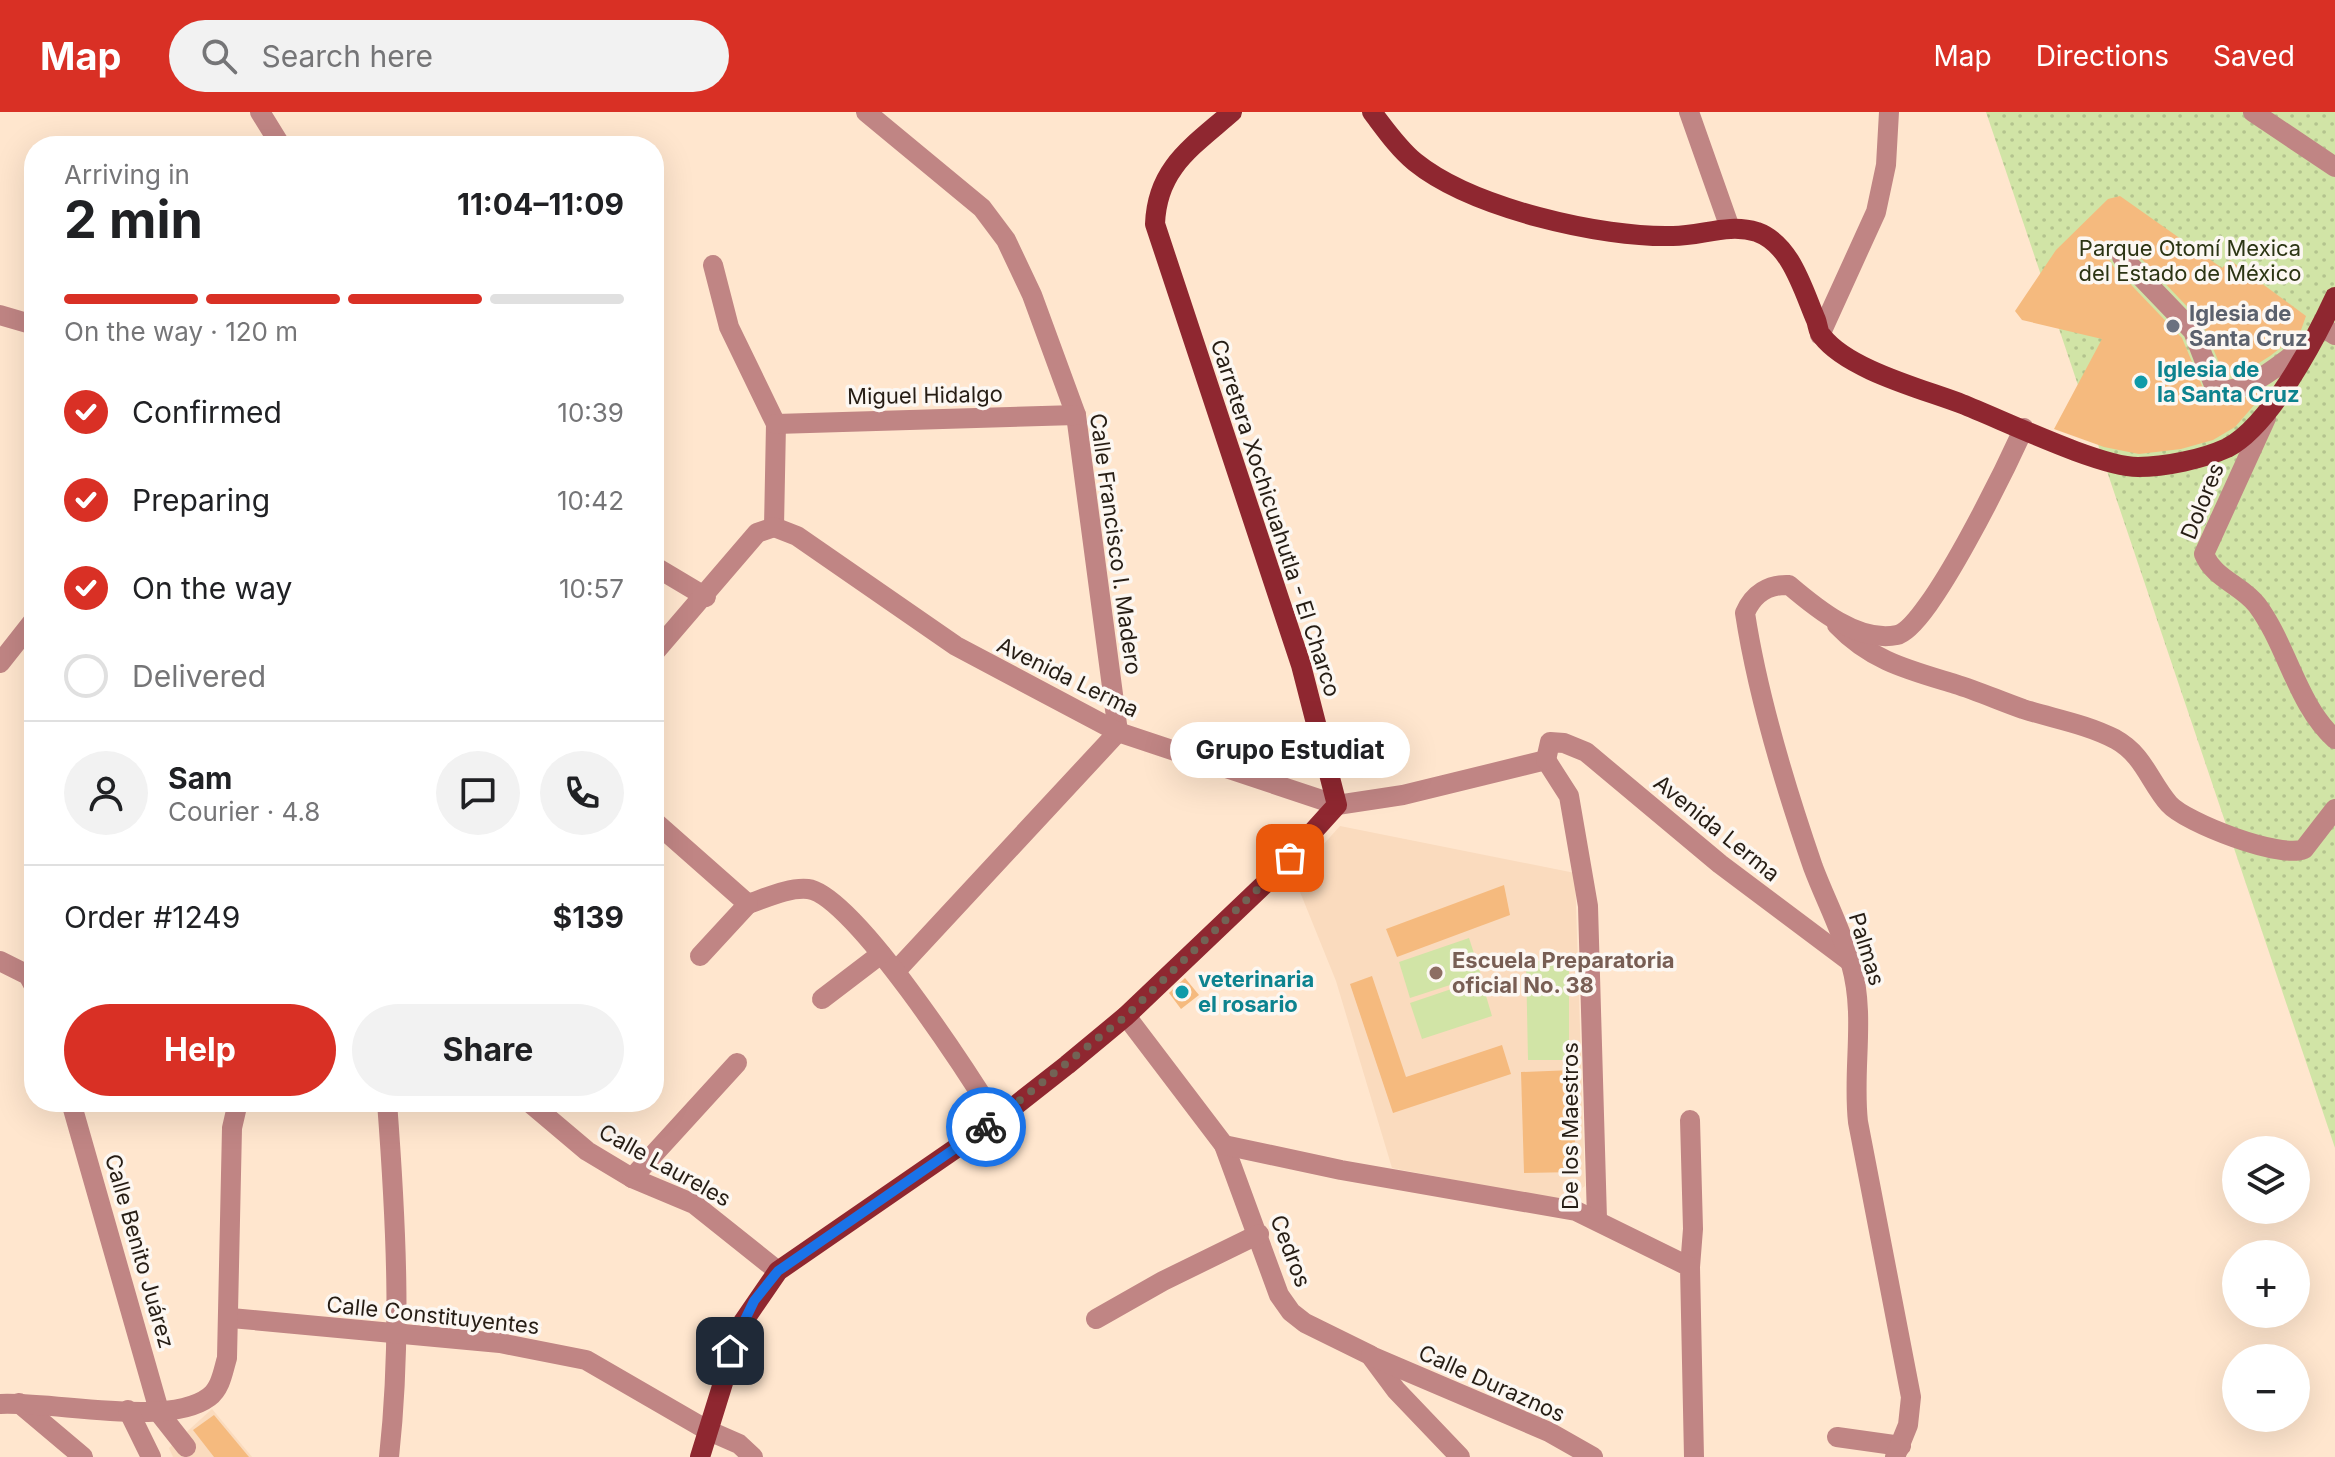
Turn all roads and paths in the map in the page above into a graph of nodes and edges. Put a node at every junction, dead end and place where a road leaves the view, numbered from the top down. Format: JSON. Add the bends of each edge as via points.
{"nodes":[{"id":1,"x":260,"y":112,"type":"edge"},
{"id":2,"x":866,"y":112,"type":"edge"},
{"id":3,"x":1232,"y":112,"type":"edge"},
{"id":4,"x":1372,"y":112,"type":"edge"},
{"id":5,"x":1689,"y":112,"type":"edge"},
{"id":6,"x":1889,"y":112,"type":"edge"},
{"id":7,"x":2259,"y":113,"type":"edge"},
{"id":8,"x":275,"y":136,"type":"edge"},
{"id":9,"x":2335,"y":167,"type":"edge"},
{"id":10,"x":1730,"y":228,"type":"junction"},
{"id":11,"x":2122,"y":257,"type":"dead end"},
{"id":12,"x":713,"y":265,"type":"dead end"},
{"id":13,"x":2335,"y":297,"type":"edge"},
{"id":14,"x":0,"y":315,"type":"edge"},
{"id":15,"x":24,"y":322,"type":"edge"},
{"id":16,"x":1820,"y":335,"type":"junction"},
{"id":17,"x":2322,"y":335,"type":"edge"},
{"id":18,"x":2281,"y":390,"type":"junction"},
{"id":19,"x":1076,"y":415,"type":"junction"},
{"id":20,"x":776,"y":424,"type":"junction"},
{"id":21,"x":2024,"y":428,"type":"junction"},
{"id":22,"x":774,"y":527,"type":"junction"},
{"id":23,"x":664,"y":572,"type":"edge"},
{"id":24,"x":706,"y":597,"type":"junction"},
{"id":25,"x":1828,"y":614,"type":"junction"},
{"id":26,"x":24,"y":633,"type":"edge"},
{"id":27,"x":664,"y":642,"type":"edge"},
{"id":28,"x":0,"y":663,"type":"edge"},
{"id":29,"x":1118,"y":732,"type":"junction"},
{"id":30,"x":2335,"y":739,"type":"edge"},
{"id":31,"x":1546,"y":760,"type":"junction"},
{"id":32,"x":1337,"y":805,"type":"junction"},
{"id":33,"x":2335,"y":809,"type":"edge"},
{"id":34,"x":664,"y":830,"type":"edge"},
{"id":35,"x":748,"y":904,"type":"junction"},
{"id":36,"x":881,"y":954,"type":"junction"},
{"id":37,"x":700,"y":956,"type":"dead end"},
{"id":38,"x":1,"y":962,"type":"edge"},
{"id":39,"x":1851,"y":962,"type":"junction"},
{"id":40,"x":896,"y":971,"type":"junction"},
{"id":41,"x":24,"y":973,"type":"edge"},
{"id":42,"x":822,"y":999,"type":"dead end"},
{"id":43,"x":1126,"y":1016,"type":"junction"},
{"id":44,"x":737,"y":1063,"type":"dead end"},
{"id":45,"x":74,"y":1112,"type":"edge"},
{"id":46,"x":236,"y":1112,"type":"edge"},
{"id":47,"x":388,"y":1112,"type":"edge"},
{"id":48,"x":541,"y":1112,"type":"edge"},
{"id":49,"x":997,"y":1120,"type":"junction"},
{"id":50,"x":1690,"y":1120,"type":"dead end"},
{"id":51,"x":1224,"y":1145,"type":"junction"},
{"id":52,"x":632,"y":1178,"type":"junction"},
{"id":53,"x":1597,"y":1219,"type":"junction"},
{"id":54,"x":1259,"y":1234,"type":"junction"},
{"id":55,"x":1690,"y":1267,"type":"junction"},
{"id":56,"x":778,"y":1271,"type":"junction"},
{"id":57,"x":231,"y":1318,"type":"junction"},
{"id":58,"x":1096,"y":1319,"type":"dead end"},
{"id":59,"x":397,"y":1331,"type":"junction"},
{"id":60,"x":1370,"y":1355,"type":"junction"},
{"id":61,"x":10,"y":1404,"type":"edge"},
{"id":62,"x":128,"y":1410,"type":"junction"},
{"id":63,"x":160,"y":1414,"type":"junction"},
{"id":64,"x":707,"y":1430,"type":"junction"},
{"id":65,"x":1837,"y":1437,"type":"dead end"},
{"id":66,"x":186,"y":1447,"type":"dead end"},
{"id":67,"x":1898,"y":1451,"type":"edge"},
{"id":68,"x":83,"y":1457,"type":"edge"},
{"id":69,"x":151,"y":1457,"type":"edge"},
{"id":70,"x":389,"y":1457,"type":"edge"},
{"id":71,"x":700,"y":1457,"type":"edge"},
{"id":72,"x":753,"y":1457,"type":"edge"},
{"id":73,"x":1460,"y":1457,"type":"edge"},
{"id":74,"x":1593,"y":1457,"type":"edge"},
{"id":75,"x":1694,"y":1457,"type":"edge"}],
"edges":[{"from":1,"to":8,"type":"street"},
{"from":2,"to":19,"type":"street","name":"Calle Francisco I. Madero","via":[[982,208],[1000,231],[1032,295]]},
{"from":3,"to":32,"type":"main road","name":"Carretera Xochicuahutla - El Charco","via":[[1166,177],[1156,202],[1155,224],[1301,665]]},
{"from":4,"to":10,"type":"main road","via":[[1413,161],[1494,202],[1611,233],[1675,236]]},
{"from":5,"to":10,"type":"street"},
{"from":6,"to":16,"type":"street","via":[[1876,212]]},
{"from":7,"to":9,"type":"street"},
{"from":10,"to":16,"type":"main road","via":[[1758,232],[1786,255]]},
{"from":11,"to":17,"type":"street","via":[[2193,331],[2216,390],[2232,392],[2254,381]]},
{"from":12,"to":20,"type":"street","via":[[729,327]]},
{"from":13,"to":17,"type":"main road"},
{"from":14,"to":15,"type":"street"},
{"from":16,"to":21,"type":"main road","via":[[1857,363]]},
{"from":17,"to":18,"type":"main road"},
{"from":18,"to":21,"type":"main road","via":[[2254,426],[2228,447],[2176,462],[2138,467],[2110,461]]},
{"from":18,"to":30,"type":"street","name":"Dolores","via":[[2204,554],[2217,573],[2257,605],[2311,707]]},
{"from":19,"to":20,"type":"street","name":"Miguel Hidalgo"},
{"from":19,"to":29,"type":"street","name":"Calle Francisco I. Madero"},
{"from":20,"to":22,"type":"street"},
{"from":21,"to":25,"type":"street","name":"Palmas","via":[[1971,533],[1907,631],[1875,636]]},
{"from":22,"to":24,"type":"street","via":[[757,533]]},
{"from":22,"to":29,"type":"street","name":"Avenida Lerma","via":[[797,536],[995,670]]},
{"from":23,"to":24,"type":"street"},
{"from":24,"to":27,"type":"street"},
{"from":25,"to":33,"type":"street","name":"Palmas","via":[[1863,650],[1893,666],[2091,726],[2122,743],[2141,757],[2169,803],[2201,823],[2297,852]]},
{"from":25,"to":39,"type":"street","name":"Palmas","via":[[1780,584],[1755,597],[1745,613],[1795,814]]},
{"from":26,"to":28,"type":"street"},
{"from":29,"to":32,"type":"street","name":"Avenida Lerma"},
{"from":29,"to":40,"type":"street"},
{"from":31,"to":32,"type":"street","name":"Avenida Lerma","via":[[1403,795]]},
{"from":31,"to":39,"type":"street","name":"Avenida Lerma","via":[[1550,742],[1586,752],[1720,864]]},
{"from":31,"to":53,"type":"street","name":"De los Maestros","via":[[1569,796],[1588,906]]},
{"from":32,"to":43,"type":"main road","via":[[1272,877]]},
{"from":34,"to":35,"type":"street"},
{"from":35,"to":36,"type":"street","via":[[792,891],[819,893]]},
{"from":35,"to":37,"type":"street"},
{"from":36,"to":40,"type":"street"},
{"from":36,"to":42,"type":"street"},
{"from":38,"to":41,"type":"street"},
{"from":39,"to":67,"type":"street","name":"Palmas","via":[[1860,1011],[1858,1122],[1911,1397]]},
{"from":40,"to":49,"type":"street"},
{"from":43,"to":49,"type":"main road"},
{"from":43,"to":51,"type":"street","name":"Cedros"},
{"from":44,"to":52,"type":"street"},
{"from":45,"to":63,"type":"street","name":"Calle Benito Juárez"},
{"from":46,"to":57,"type":"street"},
{"from":47,"to":59,"type":"street"},
{"from":48,"to":52,"type":"street","name":"Calle Laureles","via":[[587,1151]]},
{"from":49,"to":56,"type":"main road"},
{"from":50,"to":55,"type":"street"},
{"from":51,"to":53,"type":"street","name":"De los Maestros"},
{"from":51,"to":54,"type":"street","name":"Cedros"},
{"from":52,"to":56,"type":"street","name":"Calle Laureles","via":[[694,1204]]},
{"from":53,"to":55,"type":"street"},
{"from":54,"to":58,"type":"street"},
{"from":54,"to":60,"type":"street","name":"Cedros","via":[[1279,1295],[1291,1312]]},
{"from":55,"to":75,"type":"street"},
{"from":56,"to":64,"type":"main road","via":[[741,1325]]},
{"from":57,"to":59,"type":"street","name":"Calle Constituyentes"},
{"from":57,"to":63,"type":"street","via":[[219,1386],[195,1404]]},
{"from":59,"to":64,"type":"street","name":"Calle Constituyentes","via":[[586,1360]]},
{"from":59,"to":70,"type":"street"},
{"from":60,"to":73,"type":"street","name":"Cedros"},
{"from":60,"to":74,"type":"street","name":"Calle Duraznos","via":[[1549,1432]]},
{"from":61,"to":62,"type":"street"},
{"from":61,"to":68,"type":"street"},
{"from":62,"to":63,"type":"street"},
{"from":62,"to":69,"type":"street"},
{"from":63,"to":66,"type":"street"},
{"from":64,"to":71,"type":"main road"},
{"from":64,"to":72,"type":"street","name":"Calle Constituyentes","via":[[739,1444]]},
{"from":65,"to":67,"type":"street"}]}
